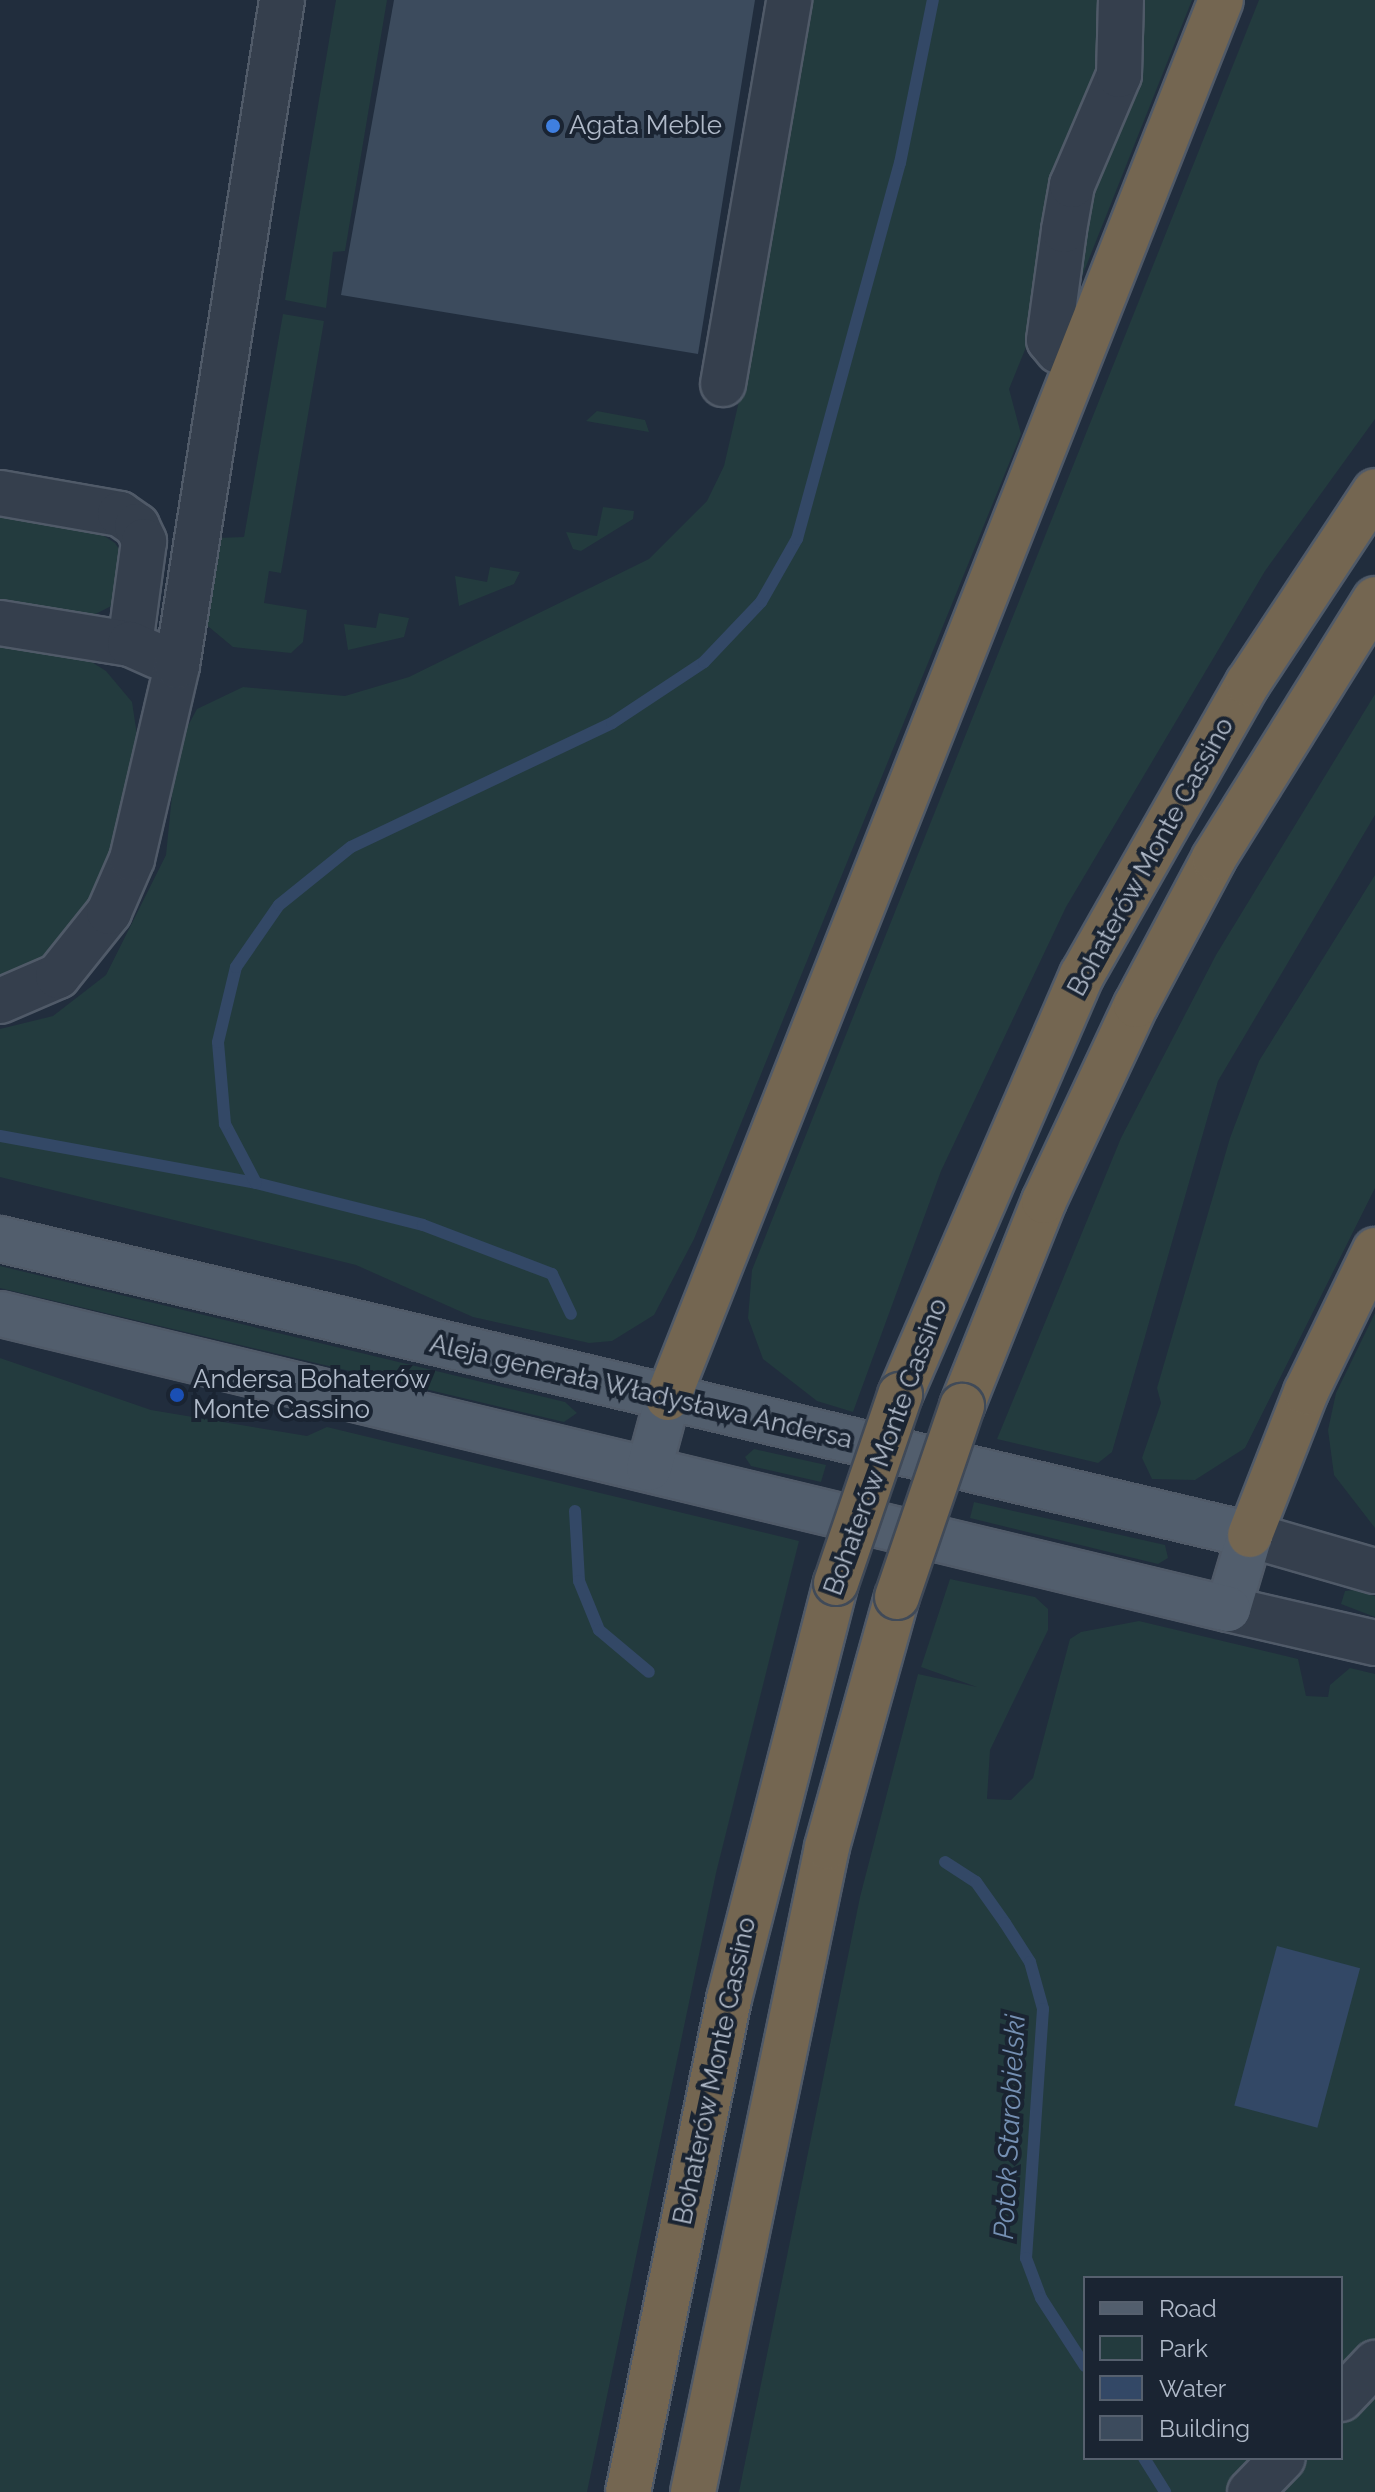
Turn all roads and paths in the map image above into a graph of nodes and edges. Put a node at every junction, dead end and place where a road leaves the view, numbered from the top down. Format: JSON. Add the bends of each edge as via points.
{"nodes":[{"id":1,"x":282,"y":0,"type":"edge"},
{"id":2,"x":789,"y":0,"type":"edge"},
{"id":3,"x":1121,"y":0,"type":"edge"},
{"id":4,"x":1220,"y":6,"type":"edge"},
{"id":5,"x":1058,"y":351,"type":"dead end"},
{"id":6,"x":723,"y":384,"type":"dead end"},
{"id":7,"x":1375,"y":491,"type":"edge"},
{"id":8,"x":0,"y":493,"type":"edge"},
{"id":9,"x":1375,"y":599,"type":"edge"},
{"id":10,"x":0,"y":623,"type":"edge"},
{"id":11,"x":130,"y":644,"type":"junction"},
{"id":12,"x":177,"y":666,"type":"junction"},
{"id":13,"x":0,"y":1001,"type":"edge"},
{"id":14,"x":0,"y":1239,"type":"edge"},
{"id":15,"x":1375,"y":1250,"type":"edge"},
{"id":16,"x":0,"y":1314,"type":"edge"},
{"id":17,"x":668,"y":1398,"type":"junction"},
{"id":18,"x":649,"y":1468,"type":"junction"},
{"id":19,"x":1250,"y":1535,"type":"junction"},
{"id":20,"x":1375,"y":1571,"type":"edge"},
{"id":21,"x":1228,"y":1609,"type":"junction"},
{"id":22,"x":1375,"y":1643,"type":"edge"},
{"id":23,"x":1375,"y":2363,"type":"edge"},
{"id":24,"x":1343,"y":2397,"type":"edge"},
{"id":25,"x":1281,"y":2460,"type":"edge"},
{"id":26,"x":628,"y":2492,"type":"edge"},
{"id":27,"x":693,"y":2492,"type":"edge"},
{"id":28,"x":1250,"y":2492,"type":"edge"}],
"edges":[{"from":1,"to":12,"type":"street"},
{"from":2,"to":6,"type":"street"},
{"from":3,"to":5,"type":"street","via":[[1119,75],[1072,185],[1049,340]]},
{"from":4,"to":17,"type":"highway"},
{"from":7,"to":26,"type":"highway","name":"Bohaterów Monte Cassino","bridge":true,"via":[[1248,683],[1082,975],[900,1395],[836,1583],[732,1984]]},
{"from":8,"to":11,"type":"street","via":[[120,514],[137,526],[144,541]]},
{"from":9,"to":27,"type":"highway","bridge":true,"via":[[1214,858],[1136,1005],[1044,1201],[962,1406],[897,1597],[821,1876]]},
{"from":10,"to":11,"type":"street"},
{"from":11,"to":12,"type":"street"},
{"from":12,"to":13,"type":"street","via":[[132,859],[109,912],[58,976]]},
{"from":14,"to":17,"type":"main road","name":"Aleja generała Władysława Andersa"},
{"from":15,"to":19,"type":"highway","via":[[1306,1392]]},
{"from":16,"to":18,"type":"main road"},
{"from":17,"to":18,"type":"main road"},
{"from":17,"to":19,"type":"main road","name":"Aleja generała Władysława Andersa"},
{"from":18,"to":21,"type":"main road"},
{"from":19,"to":20,"type":"street","name":"Aleja generała Władysława Andersa"},
{"from":19,"to":21,"type":"main road"},
{"from":21,"to":22,"type":"street"},
{"from":23,"to":24,"type":"street"},
{"from":25,"to":28,"type":"street"}]}
